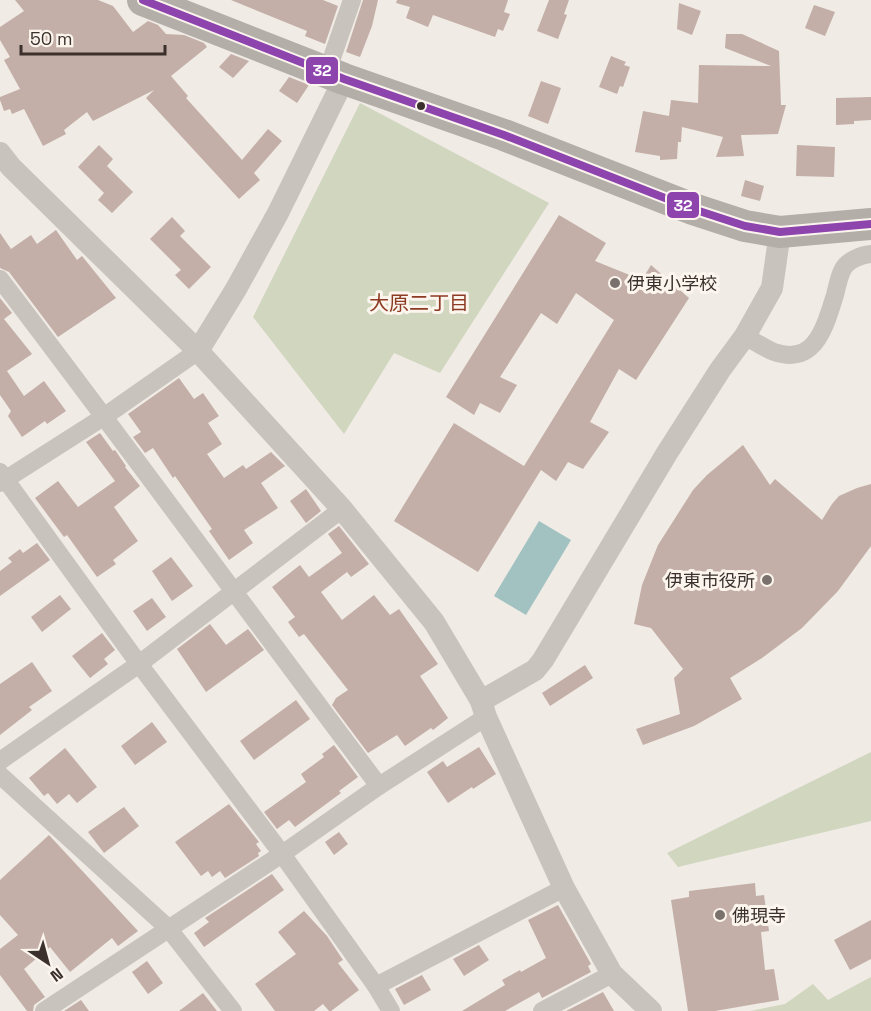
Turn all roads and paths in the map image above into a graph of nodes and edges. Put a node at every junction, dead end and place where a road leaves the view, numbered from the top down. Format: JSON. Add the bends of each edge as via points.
{"nodes":[{"id":1,"x":144,"y":0,"type":"edge"},
{"id":2,"x":352,"y":0,"type":"edge"},
{"id":3,"x":335,"y":75,"type":"junction"},
{"id":4,"x":4,"y":166,"type":"edge"},
{"id":5,"x":871,"y":224,"type":"edge"},
{"id":6,"x":780,"y":232,"type":"junction"},
{"id":7,"x":871,"y":254,"type":"edge"},
{"id":8,"x":0,"y":279,"type":"edge"},
{"id":9,"x":745,"y":336,"type":"junction"},
{"id":10,"x":198,"y":351,"type":"junction"},
{"id":11,"x":105,"y":416,"type":"junction"},
{"id":12,"x":2,"y":478,"type":"edge"},
{"id":13,"x":342,"y":509,"type":"junction"},
{"id":14,"x":233,"y":592,"type":"junction"},
{"id":15,"x":139,"y":664,"type":"junction"},
{"id":16,"x":483,"y":709,"type":"junction"},
{"id":17,"x":0,"y":761,"type":"edge"},
{"id":18,"x":0,"y":775,"type":"edge"},
{"id":19,"x":379,"y":786,"type":"junction"},
{"id":20,"x":282,"y":854,"type":"junction"},
{"id":21,"x":564,"y":888,"type":"junction"},
{"id":22,"x":168,"y":927,"type":"junction"},
{"id":23,"x":612,"y":974,"type":"junction"},
{"id":24,"x":376,"y":986,"type":"junction"},
{"id":25,"x":45,"y":1011,"type":"edge"},
{"id":26,"x":233,"y":1011,"type":"edge"},
{"id":27,"x":391,"y":1011,"type":"edge"},
{"id":28,"x":542,"y":1011,"type":"edge"},
{"id":29,"x":651,"y":1011,"type":"edge"}],
"edges":[{"from":1,"to":3,"type":"highway"},
{"from":2,"to":3,"type":"street"},
{"from":3,"to":6,"type":"highway","via":[[504,135],[693,209],[745,226]]},
{"from":3,"to":10,"type":"street","via":[[278,213]]},
{"from":4,"to":10,"type":"street"},
{"from":5,"to":6,"type":"highway"},
{"from":6,"to":9,"type":"street","via":[[772,288]]},
{"from":7,"to":9,"type":"street","via":[[843,268],[820,336],[811,348],[785,354]]},
{"from":8,"to":11,"type":"street"},
{"from":9,"to":16,"type":"street","via":[[667,453],[543,660]]},
{"from":10,"to":11,"type":"street"},
{"from":10,"to":13,"type":"street"},
{"from":11,"to":12,"type":"street"},
{"from":11,"to":14,"type":"street"},
{"from":12,"to":15,"type":"street"},
{"from":13,"to":14,"type":"street"},
{"from":13,"to":16,"type":"street","via":[[434,622]]},
{"from":14,"to":15,"type":"street"},
{"from":14,"to":19,"type":"street"},
{"from":15,"to":17,"type":"street"},
{"from":15,"to":20,"type":"street"},
{"from":16,"to":19,"type":"street"},
{"from":16,"to":21,"type":"street"},
{"from":18,"to":22,"type":"street"},
{"from":19,"to":20,"type":"street"},
{"from":20,"to":22,"type":"street"},
{"from":20,"to":24,"type":"street"},
{"from":21,"to":23,"type":"street"},
{"from":21,"to":24,"type":"street"},
{"from":22,"to":25,"type":"street"},
{"from":22,"to":26,"type":"street"},
{"from":23,"to":28,"type":"street"},
{"from":23,"to":29,"type":"street"},
{"from":24,"to":27,"type":"street"}]}
